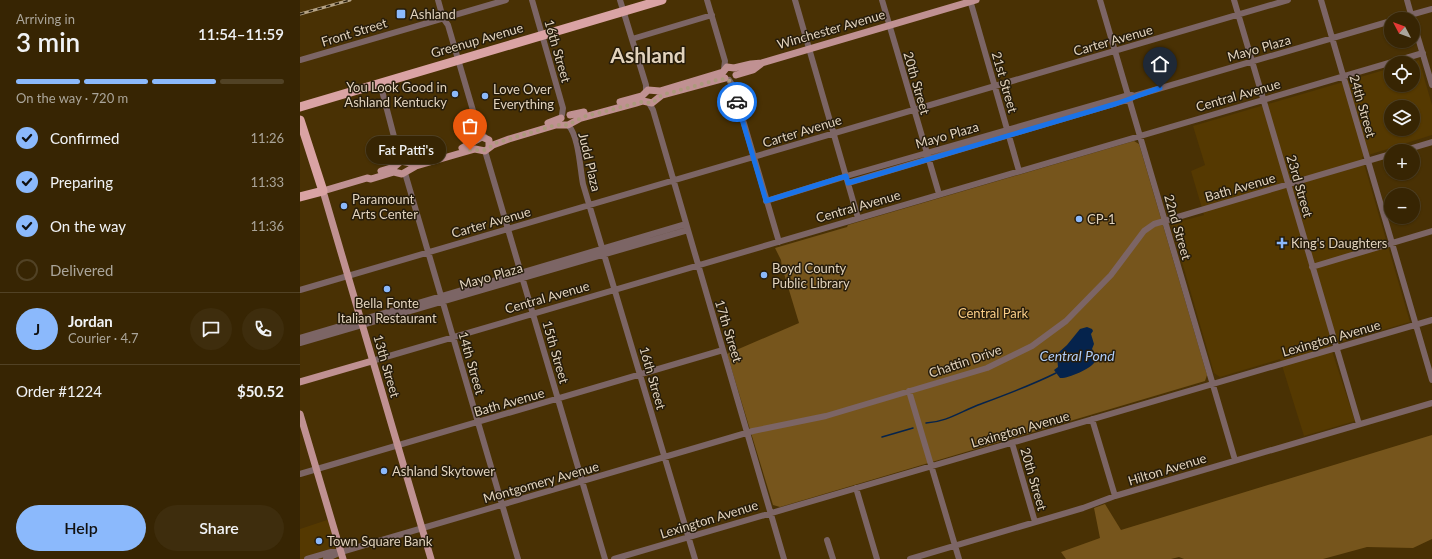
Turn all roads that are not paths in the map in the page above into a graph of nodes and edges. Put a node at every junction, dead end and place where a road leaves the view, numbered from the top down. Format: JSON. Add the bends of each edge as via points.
{"nodes":[{"id":1,"x":438,"y":0,"type":"edge"},
{"id":2,"x":506,"y":0,"type":"edge"},
{"id":3,"x":532,"y":0,"type":"edge"},
{"id":4,"x":620,"y":0,"type":"edge"},
{"id":5,"x":662,"y":0,"type":"edge"},
{"id":6,"x":707,"y":0,"type":"edge"},
{"id":7,"x":795,"y":0,"type":"edge"},
{"id":8,"x":882,"y":0,"type":"edge"},
{"id":9,"x":1100,"y":0,"type":"edge"},
{"id":10,"x":1234,"y":0,"type":"edge"},
{"id":11,"x":1288,"y":0,"type":"edge"},
{"id":12,"x":1321,"y":0,"type":"edge"},
{"id":13,"x":1407,"y":0,"type":"edge"},
{"id":14,"x":972,"y":1,"type":"edge"},
{"id":15,"x":1432,"y":9,"type":"edge"},
{"id":16,"x":624,"y":11,"type":"junction"},
{"id":17,"x":1410,"y":12,"type":"edge"},
{"id":18,"x":1420,"y":14,"type":"edge"},
{"id":19,"x":712,"y":15,"type":"junction"},
{"id":20,"x":1238,"y":15,"type":"junction"},
{"id":21,"x":443,"y":18,"type":"junction"},
{"id":22,"x":1384,"y":23,"type":"edge"},
{"id":23,"x":889,"y":26,"type":"junction"},
{"id":24,"x":541,"y":35,"type":"junction"},
{"id":25,"x":632,"y":39,"type":"junction"},
{"id":26,"x":1332,"y":39,"type":"junction"},
{"id":27,"x":1420,"y":43,"type":"edge"},
{"id":28,"x":809,"y":49,"type":"junction"},
{"id":29,"x":1116,"y":51,"type":"junction"},
{"id":30,"x":1423,"y":53,"type":"junction"},
{"id":31,"x":300,"y":60,"type":"edge"},
{"id":32,"x":458,"y":60,"type":"junction"},
{"id":33,"x":1252,"y":61,"type":"junction"},
{"id":34,"x":729,"y":74,"type":"junction"},
{"id":35,"x":1343,"y":76,"type":"junction"},
{"id":36,"x":380,"y":83,"type":"junction"},
{"id":37,"x":995,"y":85,"type":"junction"},
{"id":38,"x":1432,"y":85,"type":"edge"},
{"id":39,"x":649,"y":95,"type":"junction"},
{"id":40,"x":1131,"y":97,"type":"junction"},
{"id":41,"x":1263,"y":100,"type":"junction"},
{"id":42,"x":300,"y":107,"type":"edge"},
{"id":43,"x":914,"y":109,"type":"junction"},
{"id":44,"x":565,"y":117,"type":"junction"},
{"id":45,"x":300,"y":120,"type":"edge"},
{"id":46,"x":1007,"y":129,"type":"junction"},
{"id":47,"x":834,"y":133,"type":"junction"},
{"id":48,"x":1009,"y":136,"type":"junction"},
{"id":49,"x":1140,"y":136,"type":"junction"},
{"id":50,"x":482,"y":139,"type":"junction"},
{"id":51,"x":1432,"y":142,"type":"edge"},
{"id":52,"x":1420,"y":146,"type":"edge"},
{"id":53,"x":484,"y":149,"type":"junction"},
{"id":54,"x":927,"y":152,"type":"junction"},
{"id":55,"x":1384,"y":156,"type":"edge"},
{"id":56,"x":754,"y":157,"type":"junction"},
{"id":57,"x":929,"y":160,"type":"junction"},
{"id":58,"x":401,"y":161,"type":"junction"},
{"id":59,"x":1368,"y":161,"type":"junction"},
{"id":60,"x":1019,"y":171,"type":"junction"},
{"id":61,"x":404,"y":172,"type":"junction"},
{"id":62,"x":367,"y":178,"type":"junction"},
{"id":63,"x":674,"y":180,"type":"junction"},
{"id":64,"x":847,"y":180,"type":"junction"},
{"id":65,"x":1288,"y":184,"type":"junction"},
{"id":66,"x":323,"y":191,"type":"junction"},
{"id":67,"x":939,"y":194,"type":"junction"},
{"id":68,"x":300,"y":197,"type":"edge"},
{"id":69,"x":766,"y":201,"type":"junction"},
{"id":70,"x":589,"y":204,"type":"junction"},
{"id":71,"x":858,"y":218,"type":"junction"},
{"id":72,"x":1165,"y":220,"type":"junction"},
{"id":73,"x":687,"y":227,"type":"junction"},
{"id":74,"x":508,"y":228,"type":"junction"},
{"id":75,"x":1432,"y":231,"type":"edge"},
{"id":76,"x":779,"y":242,"type":"junction"},
{"id":77,"x":1392,"y":243,"type":"junction"},
{"id":78,"x":604,"y":251,"type":"junction"},
{"id":79,"x":428,"y":252,"type":"junction"},
{"id":80,"x":698,"y":265,"type":"junction"},
{"id":81,"x":1312,"y":267,"type":"junction"},
{"id":82,"x":522,"y":275,"type":"junction"},
{"id":83,"x":348,"y":276,"type":"junction"},
{"id":84,"x":300,"y":290,"type":"edge"},
{"id":85,"x":616,"y":290,"type":"junction"},
{"id":86,"x":442,"y":299,"type":"junction"},
{"id":87,"x":533,"y":314,"type":"junction"},
{"id":88,"x":1432,"y":320,"type":"edge"},
{"id":89,"x":361,"y":322,"type":"junction"},
{"id":90,"x":1416,"y":325,"type":"junction"},
{"id":91,"x":453,"y":337,"type":"junction"},
{"id":92,"x":300,"y":338,"type":"edge"},
{"id":93,"x":300,"y":343,"type":"edge"},
{"id":94,"x":1336,"y":348,"type":"junction"},
{"id":95,"x":723,"y":350,"type":"junction"},
{"id":96,"x":372,"y":361,"type":"junction"},
{"id":97,"x":640,"y":374,"type":"junction"},
{"id":98,"x":1432,"y":380,"type":"edge"},
{"id":99,"x":300,"y":382,"type":"edge"},
{"id":100,"x":1212,"y":383,"type":"junction"},
{"id":101,"x":909,"y":391,"type":"junction"},
{"id":102,"x":558,"y":399,"type":"junction"},
{"id":103,"x":1432,"y":403,"type":"edge"},
{"id":104,"x":300,"y":414,"type":"edge"},
{"id":105,"x":1092,"y":419,"type":"junction"},
{"id":106,"x":478,"y":422,"type":"junction"},
{"id":107,"x":1359,"y":424,"type":"junction"},
{"id":108,"x":747,"y":432,"type":"junction"},
{"id":109,"x":1012,"y":443,"type":"junction"},
{"id":110,"x":397,"y":446,"type":"junction"},
{"id":111,"x":664,"y":457,"type":"junction"},
{"id":112,"x":1236,"y":460,"type":"junction"},
{"id":113,"x":932,"y":466,"type":"junction"},
{"id":114,"x":316,"y":470,"type":"junction"},
{"id":115,"x":300,"y":474,"type":"edge"},
{"id":116,"x":582,"y":481,"type":"junction"},
{"id":117,"x":856,"y":488,"type":"junction"},
{"id":118,"x":1115,"y":496,"type":"junction"},
{"id":119,"x":502,"y":505,"type":"junction"},
{"id":120,"x":771,"y":512,"type":"junction"},
{"id":121,"x":1035,"y":522,"type":"junction"},
{"id":122,"x":422,"y":528,"type":"junction"},
{"id":123,"x":688,"y":537,"type":"junction"},
{"id":124,"x":828,"y":540,"type":"dead end"},
{"id":125,"x":955,"y":546,"type":"junction"},
{"id":126,"x":342,"y":555,"type":"edge"},
{"id":127,"x":637,"y":556,"type":"edge"},
{"id":128,"x":307,"y":559,"type":"edge"},
{"id":129,"x":326,"y":559,"type":"edge"},
{"id":130,"x":431,"y":559,"type":"edge"},
{"id":131,"x":518,"y":559,"type":"edge"},
{"id":132,"x":605,"y":559,"type":"edge"},
{"id":133,"x":614,"y":559,"type":"edge"},
{"id":134,"x":695,"y":559,"type":"edge"},
{"id":135,"x":784,"y":559,"type":"edge"},
{"id":136,"x":833,"y":559,"type":"edge"},
{"id":137,"x":877,"y":559,"type":"edge"},
{"id":138,"x":910,"y":559,"type":"edge"},
{"id":139,"x":959,"y":559,"type":"edge"}],
"edges":[{"from":1,"to":21,"type":"street"},
{"from":2,"to":21,"type":"street","name":"Front Street"},
{"from":3,"to":24,"type":"street","name":"16th Street"},
{"from":4,"to":16,"type":"street","name":"17th Street"},
{"from":5,"to":16,"type":"highway","name":"Greenup Avenue"},
{"from":6,"to":19,"type":"street"},
{"from":7,"to":28,"type":"street"},
{"from":8,"to":23,"type":"street","name":"20th Street"},
{"from":9,"to":29,"type":"street","name":"22nd Street"},
{"from":10,"to":20,"type":"street","name":"23rd Street"},
{"from":11,"to":20,"type":"street","name":"Carter Avenue"},
{"from":12,"to":26,"type":"street","name":"24th Street"},
{"from":13,"to":17,"type":"street"},
{"from":14,"to":23,"type":"main road","name":"Winchester Avenue"},
{"from":14,"to":37,"type":"street","name":"21st Street"},
{"from":15,"to":18,"type":"street"},
{"from":16,"to":24,"type":"highway","name":"Greenup Avenue"},
{"from":16,"to":25,"type":"street","name":"17th Street"},
{"from":19,"to":25,"type":"street"},
{"from":19,"to":34,"type":"street"},
{"from":20,"to":29,"type":"street","name":"Carter Avenue"},
{"from":20,"to":33,"type":"street","name":"23rd Street"},
{"from":21,"to":31,"type":"street","name":"Front Street"},
{"from":21,"to":32,"type":"street","via":[[448,25]]},
{"from":22,"to":26,"type":"street","name":"Mayo Plaza"},
{"from":23,"to":28,"type":"main road","name":"Winchester Avenue"},
{"from":23,"to":43,"type":"street","name":"20th Street"},
{"from":24,"to":32,"type":"highway","name":"Greenup Avenue"},
{"from":24,"to":44,"type":"street","name":"16th Street"},
{"from":25,"to":39,"type":"street","name":"17th Street"},
{"from":26,"to":33,"type":"street","name":"Mayo Plaza"},
{"from":26,"to":35,"type":"street","name":"24th Street"},
{"from":27,"to":30,"type":"street"},
{"from":28,"to":34,"type":"main road","name":"Winchester Avenue","via":[[751,64]]},
{"from":28,"to":47,"type":"street"},
{"from":29,"to":37,"type":"street","name":"Carter Avenue"},
{"from":29,"to":40,"type":"street","name":"22nd Street"},
{"from":30,"to":35,"type":"street","name":"Central Avenue"},
{"from":30,"to":38,"type":"street"},
{"from":32,"to":36,"type":"highway","name":"Greenup Avenue"},
{"from":32,"to":50,"type":"street"},
{"from":33,"to":40,"type":"street","name":"Mayo Plaza"},
{"from":33,"to":41,"type":"street","name":"23rd Street"},
{"from":34,"to":39,"type":"main road","name":"Winchester Avenue"},
{"from":34,"to":56,"type":"street"},
{"from":35,"to":41,"type":"street","name":"Central Avenue"},
{"from":35,"to":59,"type":"street","name":"24th Street"},
{"from":36,"to":42,"type":"highway","name":"Greenup Avenue"},
{"from":36,"to":58,"type":"street"},
{"from":37,"to":43,"type":"street","name":"Carter Avenue"},
{"from":37,"to":46,"type":"street","name":"21st Street"},
{"from":39,"to":44,"type":"main road","name":"Winchester Avenue","via":[[583,117]]},
{"from":39,"to":63,"type":"street","name":"17th Street"},
{"from":40,"to":46,"type":"street","name":"Mayo Plaza"},
{"from":40,"to":48,"type":"street","name":"Mayo Plaza"},
{"from":40,"to":49,"type":"street","name":"22nd Street"},
{"from":41,"to":49,"type":"street","name":"Central Avenue"},
{"from":41,"to":65,"type":"street","name":"23rd Street"},
{"from":43,"to":47,"type":"street","name":"Carter Avenue"},
{"from":43,"to":54,"type":"street","name":"20th Street"},
{"from":44,"to":50,"type":"main road","name":"Winchester Avenue","via":[[495,138]]},
{"from":44,"to":53,"type":"main road","name":"Winchester Avenue"},
{"from":44,"to":70,"type":"street","name":"Judd Plaza","via":[[572,130]]},
{"from":45,"to":66,"type":"highway","name":"13th Street"},
{"from":46,"to":48,"type":"street","name":"21st Street"},
{"from":46,"to":54,"type":"street","name":"Mayo Plaza"},
{"from":47,"to":56,"type":"street","name":"Carter Avenue"},
{"from":47,"to":64,"type":"street"},
{"from":48,"to":57,"type":"street","name":"Mayo Plaza"},
{"from":48,"to":60,"type":"street","name":"21st Street"},
{"from":49,"to":60,"type":"street","name":"Central Avenue"},
{"from":49,"to":72,"type":"street","name":"22nd Street"},
{"from":50,"to":53,"type":"main road","via":[[476,146]]},
{"from":50,"to":53,"type":"main road","via":[[490,142]]},
{"from":50,"to":58,"type":"main road","name":"Winchester Avenue","via":[[446,154],[412,162]]},
{"from":51,"to":52,"type":"street"},
{"from":53,"to":61,"type":"main road","name":"Winchester Avenue","via":[[461,153]]},
{"from":53,"to":74,"type":"street","name":"15th Street"},
{"from":54,"to":57,"type":"street","name":"20th Street"},
{"from":54,"to":64,"type":"street","name":"Mayo Plaza"},
{"from":55,"to":59,"type":"street","name":"Bath Avenue"},
{"from":56,"to":63,"type":"street","name":"Carter Avenue"},
{"from":56,"to":69,"type":"street"},
{"from":57,"to":64,"type":"street","name":"Mayo Plaza"},
{"from":57,"to":67,"type":"street","name":"20th Street"},
{"from":58,"to":61,"type":"main road","via":[[408,166]]},
{"from":58,"to":61,"type":"main road","via":[[396,169]]},
{"from":58,"to":62,"type":"main road","name":"Winchester Avenue","via":[[370,174]]},
{"from":59,"to":65,"type":"street","name":"Bath Avenue"},
{"from":59,"to":77,"type":"street","name":"24th Street"},
{"from":60,"to":67,"type":"street","name":"Central Avenue"},
{"from":61,"to":62,"type":"main road","name":"Winchester Avenue"},
{"from":61,"to":79,"type":"street","name":"14th Street"},
{"from":62,"to":66,"type":"main road","name":"Winchester Avenue"},
{"from":63,"to":70,"type":"street","name":"Carter Avenue"},
{"from":63,"to":73,"type":"street","name":"17th Street"},
{"from":64,"to":69,"type":"street","name":"Mayo Plaza"},
{"from":64,"to":71,"type":"street"},
{"from":65,"to":72,"type":"street","name":"Bath Avenue"},
{"from":65,"to":81,"type":"street","name":"23rd Street"},
{"from":66,"to":68,"type":"highway","name":"Winchester Avenue"},
{"from":66,"to":83,"type":"main road","name":"13th Street"},
{"from":67,"to":71,"type":"street","name":"Central Avenue"},
{"from":69,"to":76,"type":"street"},
{"from":70,"to":74,"type":"street","name":"Carter Avenue"},
{"from":70,"to":78,"type":"street","name":"16th Street"},
{"from":71,"to":76,"type":"street","name":"Central Avenue"},
{"from":72,"to":100,"type":"street","name":"22nd Street"},
{"from":72,"to":101,"type":"street","name":"Chattin Drive","via":[[1148,228],[1085,303],[1046,337],[987,368]]},
{"from":73,"to":78,"type":"street","name":"Mayo Plaza"},
{"from":73,"to":80,"type":"street","name":"17th Street"},
{"from":74,"to":79,"type":"street","name":"Carter Avenue"},
{"from":74,"to":82,"type":"street","name":"15th Street"},
{"from":75,"to":77,"type":"street"},
{"from":76,"to":80,"type":"street","name":"Central Avenue"},
{"from":77,"to":81,"type":"street"},
{"from":77,"to":90,"type":"street","name":"24th Street"},
{"from":78,"to":82,"type":"street","name":"Mayo Plaza"},
{"from":78,"to":85,"type":"street","name":"16th Street"},
{"from":79,"to":83,"type":"street","name":"Carter Avenue"},
{"from":79,"to":86,"type":"street","name":"14th Street"},
{"from":80,"to":85,"type":"street","name":"Central Avenue"},
{"from":80,"to":95,"type":"street","name":"17th Street"},
{"from":81,"to":94,"type":"street","name":"23rd Street"},
{"from":82,"to":86,"type":"street","name":"Mayo Plaza"},
{"from":82,"to":87,"type":"street","name":"15th Street"},
{"from":83,"to":84,"type":"street","name":"Carter Avenue"},
{"from":83,"to":89,"type":"main road","name":"13th Street"},
{"from":85,"to":87,"type":"street","name":"Central Avenue"},
{"from":85,"to":97,"type":"street","name":"16th Street"},
{"from":86,"to":89,"type":"street","name":"Mayo Plaza"},
{"from":86,"to":91,"type":"street","name":"14th Street"},
{"from":87,"to":91,"type":"street","name":"Central Avenue"},
{"from":87,"to":102,"type":"street","name":"15th Street"},
{"from":88,"to":90,"type":"street","name":"Lexington Avenue"},
{"from":89,"to":92,"type":"street","name":"Mayo Plaza"},
{"from":89,"to":93,"type":"street","name":"Mayo Plaza"},
{"from":89,"to":96,"type":"main road","name":"13th Street"},
{"from":90,"to":94,"type":"street","name":"Lexington Avenue"},
{"from":90,"to":98,"type":"street","name":"24th Street"},
{"from":91,"to":96,"type":"street","name":"Central Avenue"},
{"from":91,"to":106,"type":"street","name":"14th Street"},
{"from":94,"to":100,"type":"street","name":"Lexington Avenue"},
{"from":94,"to":107,"type":"street","name":"23rd Street"},
{"from":95,"to":97,"type":"street","name":"Bath Avenue"},
{"from":95,"to":108,"type":"street","name":"17th Street"},
{"from":96,"to":99,"type":"main road","name":"Central Avenue"},
{"from":96,"to":110,"type":"main road","name":"13th Street"},
{"from":97,"to":102,"type":"street","name":"Bath Avenue"},
{"from":97,"to":111,"type":"street","name":"16th Street"},
{"from":100,"to":105,"type":"street","name":"Lexington Avenue"},
{"from":100,"to":112,"type":"street","name":"22nd Street"},
{"from":101,"to":108,"type":"street","name":"Chattin Drive","via":[[826,416]]},
{"from":101,"to":113,"type":"street"},
{"from":102,"to":106,"type":"street","name":"Bath Avenue"},
{"from":102,"to":116,"type":"street","name":"15th Street"},
{"from":103,"to":107,"type":"street","name":"Hilton Avenue"},
{"from":104,"to":114,"type":"main road"},
{"from":105,"to":109,"type":"street","name":"Lexington Avenue"},
{"from":105,"to":118,"type":"street"},
{"from":106,"to":110,"type":"street","name":"Bath Avenue"},
{"from":106,"to":119,"type":"street","name":"14th Street"},
{"from":107,"to":112,"type":"street","name":"Hilton Avenue"},
{"from":108,"to":111,"type":"street","name":"Montgomery Avenue"},
{"from":108,"to":120,"type":"street","name":"17th Street"},
{"from":109,"to":113,"type":"street","name":"Lexington Avenue"},
{"from":109,"to":121,"type":"street","name":"20th Street"},
{"from":110,"to":114,"type":"street","name":"Bath Avenue"},
{"from":110,"to":122,"type":"main road","name":"13th Street"},
{"from":111,"to":116,"type":"street","name":"Montgomery Avenue"},
{"from":111,"to":123,"type":"street","name":"16th Street"},
{"from":112,"to":118,"type":"street","name":"Hilton Avenue"},
{"from":113,"to":117,"type":"street","name":"Lexington Avenue"},
{"from":113,"to":125,"type":"street"},
{"from":114,"to":115,"type":"street","name":"Bath Avenue"},
{"from":114,"to":126,"type":"main road"},
{"from":116,"to":119,"type":"street","name":"Montgomery Avenue"},
{"from":116,"to":132,"type":"street","name":"15th Street"},
{"from":117,"to":120,"type":"street","name":"Lexington Avenue"},
{"from":117,"to":137,"type":"street"},
{"from":118,"to":121,"type":"street","name":"Hilton Avenue"},
{"from":119,"to":122,"type":"street","name":"Montgomery Avenue"},
{"from":119,"to":131,"type":"street","name":"14th Street"},
{"from":120,"to":123,"type":"street","name":"Lexington Avenue"},
{"from":120,"to":135,"type":"street","name":"17th Street"},
{"from":121,"to":125,"type":"street","name":"Hilton Avenue"},
{"from":122,"to":126,"type":"street","name":"Montgomery Avenue"},
{"from":122,"to":130,"type":"main road","name":"13th Street"},
{"from":123,"to":127,"type":"street","name":"Lexington Avenue"},
{"from":123,"to":134,"type":"street","name":"16th Street"},
{"from":124,"to":136,"type":"street"},
{"from":125,"to":138,"type":"street","name":"Hilton Avenue"},
{"from":125,"to":139,"type":"street"},
{"from":126,"to":128,"type":"street","name":"Montgomery Avenue","via":[[331,552]]},
{"from":126,"to":129,"type":"street","name":"Montgomery Avenue"},
{"from":127,"to":133,"type":"street","name":"Lexington Avenue"}]}
